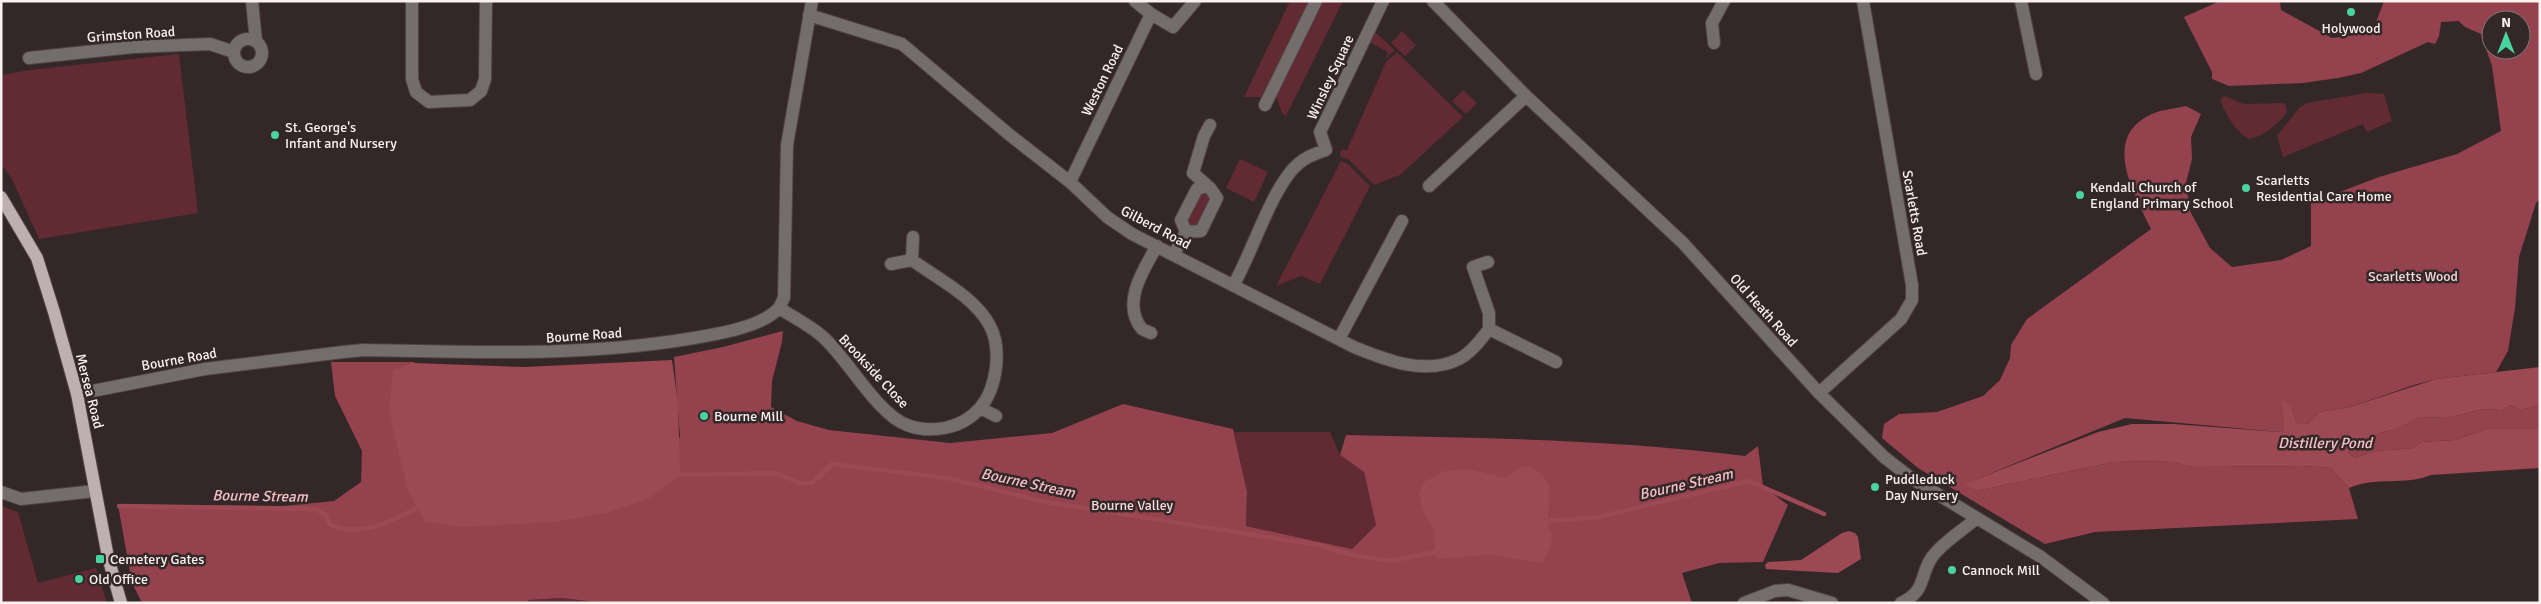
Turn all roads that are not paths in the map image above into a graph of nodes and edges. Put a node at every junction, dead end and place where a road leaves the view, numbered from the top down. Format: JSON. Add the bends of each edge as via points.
{"nodes":[{"id":1,"x":252,"y":1,"type":"edge"},
{"id":2,"x":412,"y":1,"type":"edge"},
{"id":3,"x":486,"y":1,"type":"edge"},
{"id":4,"x":812,"y":1,"type":"edge"},
{"id":5,"x":1135,"y":1,"type":"edge"},
{"id":6,"x":1195,"y":1,"type":"edge"},
{"id":7,"x":1316,"y":1,"type":"edge"},
{"id":8,"x":1383,"y":1,"type":"edge"},
{"id":9,"x":1433,"y":1,"type":"edge"},
{"id":10,"x":1724,"y":1,"type":"edge"},
{"id":11,"x":1863,"y":1,"type":"edge"},
{"id":12,"x":2021,"y":1,"type":"edge"},
{"id":13,"x":1151,"y":14,"type":"junction"},
{"id":14,"x":809,"y":15,"type":"junction"},
{"id":15,"x":256,"y":41,"type":"junction"},
{"id":16,"x":1714,"y":42,"type":"dead end"},
{"id":17,"x":234,"y":52,"type":"junction"},
{"id":18,"x":29,"y":58,"type":"dead end"},
{"id":19,"x":2036,"y":74,"type":"dead end"},
{"id":20,"x":1526,"y":96,"type":"junction"},
{"id":21,"x":1265,"y":105,"type":"dead end"},
{"id":22,"x":1210,"y":125,"type":"dead end"},
{"id":23,"x":1070,"y":182,"type":"junction"},
{"id":24,"x":1207,"y":186,"type":"junction"},
{"id":25,"x":1429,"y":186,"type":"dead end"},
{"id":26,"x":1,"y":197,"type":"edge"},
{"id":27,"x":1402,"y":221,"type":"dead end"},
{"id":28,"x":1186,"y":232,"type":"junction"},
{"id":29,"x":913,"y":237,"type":"dead end"},
{"id":30,"x":1157,"y":246,"type":"junction"},
{"id":31,"x":1174,"y":254,"type":"junction"},
{"id":32,"x":912,"y":260,"type":"junction"},
{"id":33,"x":1488,"y":262,"type":"dead end"},
{"id":34,"x":891,"y":264,"type":"dead end"},
{"id":35,"x":1234,"y":284,"type":"junction"},
{"id":36,"x":779,"y":308,"type":"junction"},
{"id":37,"x":1489,"y":330,"type":"junction"},
{"id":38,"x":1151,"y":333,"type":"dead end"},
{"id":39,"x":1339,"y":340,"type":"junction"},
{"id":40,"x":1556,"y":362,"type":"dead end"},
{"id":41,"x":1819,"y":393,"type":"junction"},
{"id":42,"x":77,"y":394,"type":"junction"},
{"id":43,"x":980,"y":408,"type":"junction"},
{"id":44,"x":996,"y":416,"type":"dead end"},
{"id":45,"x":95,"y":491,"type":"junction"},
{"id":46,"x":1,"y":492,"type":"edge"},
{"id":47,"x":1977,"y":518,"type":"junction"},
{"id":48,"x":121,"y":603,"type":"edge"},
{"id":49,"x":1744,"y":603,"type":"edge"},
{"id":50,"x":1832,"y":603,"type":"edge"},
{"id":51,"x":1901,"y":603,"type":"edge"},
{"id":52,"x":2103,"y":603,"type":"edge"}],
"edges":[{"from":1,"to":15,"type":"street"},
{"from":2,"to":3,"type":"street","via":[[412,79],[416,92],[429,102],[449,102],[470,100],[481,91],[485,79]]},
{"from":4,"to":14,"type":"street"},
{"from":5,"to":13,"type":"street"},
{"from":6,"to":13,"type":"street","via":[[1173,27]]},
{"from":7,"to":21,"type":"street"},
{"from":8,"to":35,"type":"street","name":"Winsley Square","via":[[1320,132],[1326,150],[1297,164],[1284,180]]},
{"from":9,"to":20,"type":"street","name":"Old Heath Road"},
{"from":10,"to":16,"type":"street","via":[[1712,23]]},
{"from":11,"to":41,"type":"street","name":"Scarletts Road","via":[[1912,300],[1901,319]]},
{"from":12,"to":19,"type":"street"},
{"from":13,"to":23,"type":"street","name":"Weston Road"},
{"from":14,"to":23,"type":"street","name":"Gilberd Road","via":[[902,44]]},
{"from":14,"to":36,"type":"street","via":[[787,145],[784,298]]},
{"from":15,"to":17,"type":"street","via":[[242,40]]},
{"from":15,"to":17,"type":"street","via":[[263,53],[257,65],[243,67],[236,61]]},
{"from":17,"to":18,"type":"street","name":"Grimston Road","via":[[210,44],[133,47]]},
{"from":20,"to":25,"type":"street"},
{"from":20,"to":41,"type":"street","name":"Old Heath Road","via":[[1683,243]]},
{"from":22,"to":24,"type":"street","via":[[1193,173]]},
{"from":23,"to":30,"type":"street","name":"Gilberd Road","via":[[1107,217]]},
{"from":24,"to":28,"type":"street","via":[[1197,189],[1181,220]]},
{"from":24,"to":28,"type":"street","via":[[1216,198],[1201,231]]},
{"from":26,"to":42,"type":"main road","name":"Mersea Road","via":[[37,258]]},
{"from":27,"to":39,"type":"street"},
{"from":28,"to":31,"type":"street"},
{"from":29,"to":32,"type":"street"},
{"from":30,"to":31,"type":"street","name":"Gilberd Road"},
{"from":30,"to":38,"type":"street","via":[[1136,285],[1132,311],[1142,330]]},
{"from":31,"to":35,"type":"street","name":"Gilberd Road"},
{"from":32,"to":34,"type":"street"},
{"from":32,"to":43,"type":"street","via":[[982,312],[991,328],[998,355],[989,392]]},
{"from":33,"to":37,"type":"street","via":[[1472,267],[1489,312]]},
{"from":35,"to":39,"type":"street","name":"Gilberd Road"},
{"from":36,"to":42,"type":"street","name":"Bourne Road","via":[[748,326],[659,344],[555,353],[350,351],[206,369]]},
{"from":36,"to":43,"type":"street","name":"Brookside Close","via":[[823,337],[874,397],[904,424],[924,430],[948,428]]},
{"from":37,"to":39,"type":"street","name":"Gilberd Road","via":[[1460,359],[1436,366],[1388,361]]},
{"from":37,"to":40,"type":"street"},
{"from":41,"to":47,"type":"street","name":"Old Heath Road","via":[[1884,457],[1911,478]]},
{"from":42,"to":45,"type":"main road","name":"Mersea Road"},
{"from":43,"to":44,"type":"street"},
{"from":45,"to":46,"type":"street","via":[[21,499]]},
{"from":45,"to":48,"type":"main road","name":"Mersea Road"},
{"from":47,"to":51,"type":"street","via":[[1933,555],[1919,590]]},
{"from":47,"to":52,"type":"street","name":"Old Heath Road","via":[[2041,558]]},
{"from":49,"to":50,"type":"street","via":[[1775,591],[1788,590]]}]}
